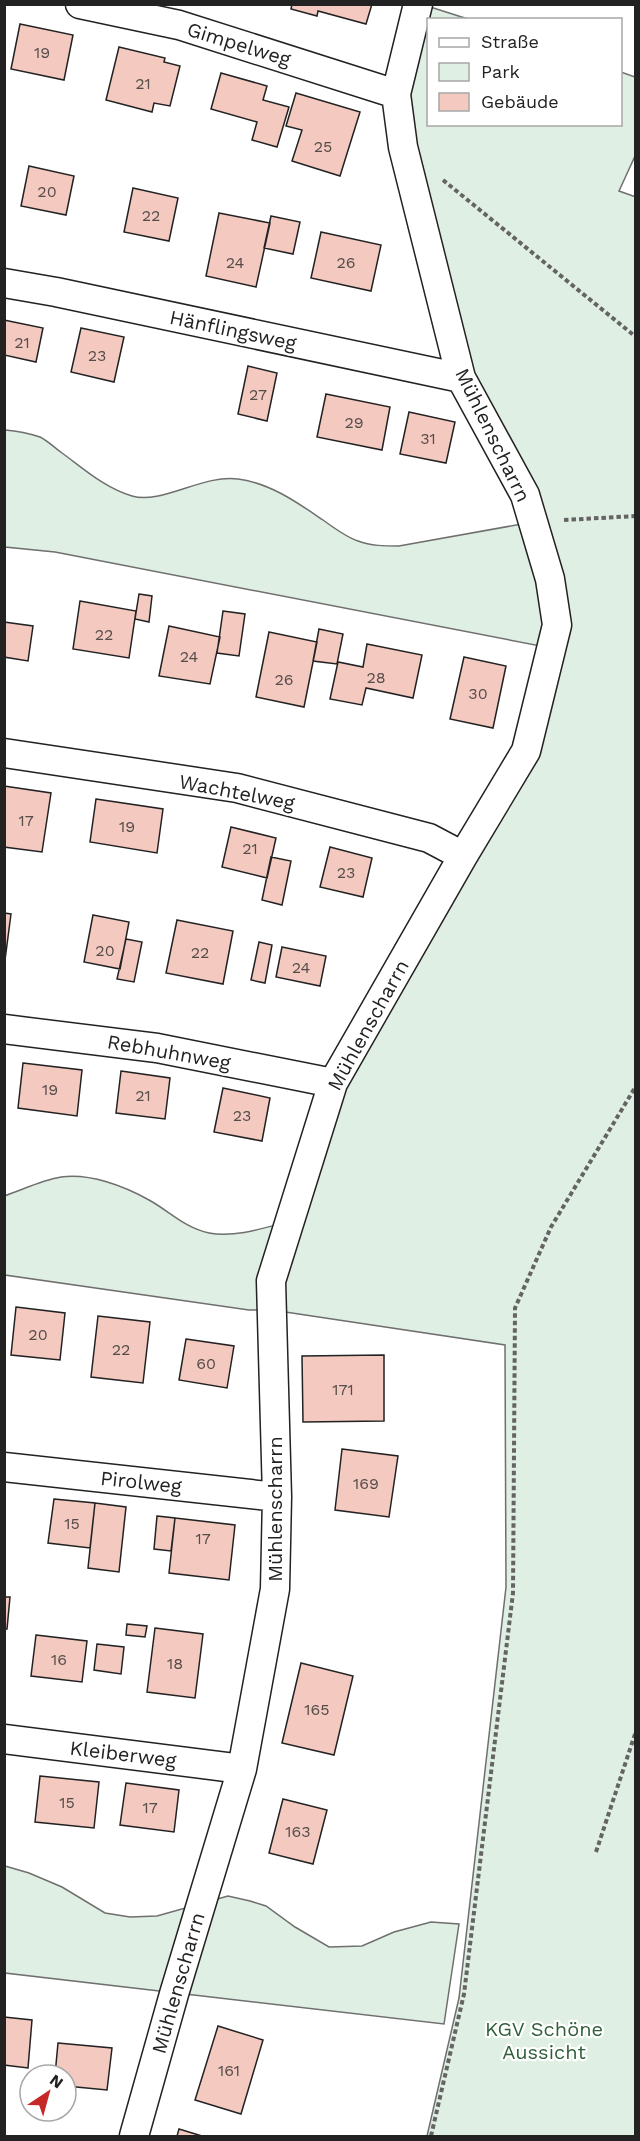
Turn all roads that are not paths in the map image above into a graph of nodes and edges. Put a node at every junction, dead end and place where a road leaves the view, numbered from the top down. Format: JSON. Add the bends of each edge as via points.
{"nodes":[{"id":1,"x":80,"y":4,"type":"edge"},
{"id":2,"x":417,"y":4,"type":"edge"},
{"id":3,"x":396,"y":94,"type":"junction"},
{"id":4,"x":4,"y":283,"type":"edge"},
{"id":5,"x":460,"y":378,"type":"junction"},
{"id":6,"x":4,"y":753,"type":"edge"},
{"id":7,"x":463,"y":856,"type":"junction"},
{"id":8,"x":4,"y":1029,"type":"edge"},
{"id":9,"x":333,"y":1083,"type":"junction"},
{"id":10,"x":4,"y":1467,"type":"edge"},
{"id":11,"x":277,"y":1497,"type":"junction"},
{"id":12,"x":4,"y":1739,"type":"edge"},
{"id":13,"x":242,"y":1768,"type":"junction"},
{"id":14,"x":134,"y":2136,"type":"edge"}],
"edges":[{"from":1,"to":3,"type":"street","name":"Gimpelweg","via":[[179,25]]},
{"from":2,"to":3,"type":"street"},
{"from":3,"to":5,"type":"street","name":"Mühlenscharrn","via":[[403,147]]},
{"from":4,"to":5,"type":"street","name":"Hänflingsweg"},
{"from":5,"to":7,"type":"street","name":"Mühlenscharrn","via":[[525,495],[550,579],[557,625],[526,752]]},
{"from":6,"to":7,"type":"street","name":"Wachtelweg","via":[[237,788],[429,838]]},
{"from":7,"to":9,"type":"street","name":"Mühlenscharrn"},
{"from":8,"to":9,"type":"street","name":"Rebhuhnweg","via":[[157,1048]]},
{"from":9,"to":11,"type":"street","name":"Mühlenscharrn","via":[[271,1281]]},
{"from":10,"to":11,"type":"street","name":"Pirolweg"},
{"from":11,"to":13,"type":"street","name":"Mühlenscharrn","via":[[275,1589]]},
{"from":12,"to":13,"type":"street","name":"Kleiberweg"},
{"from":13,"to":14,"type":"street","name":"Mühlenscharrn"}]}
